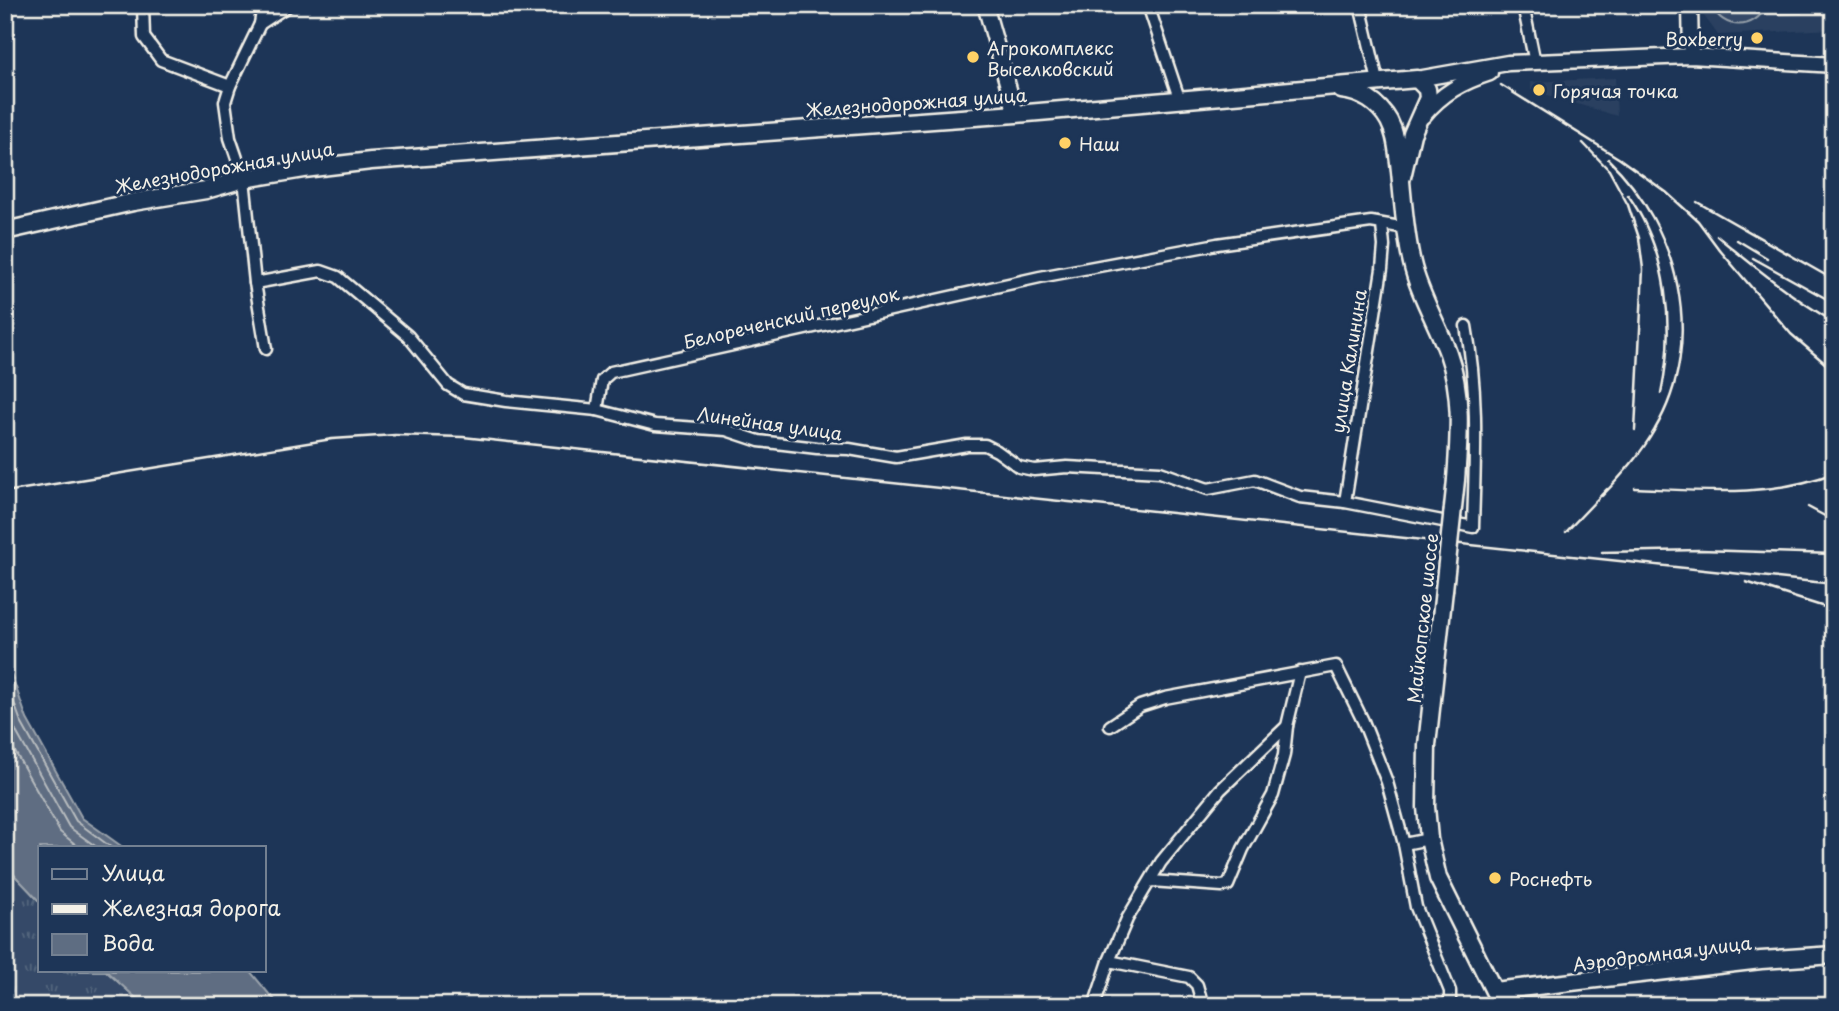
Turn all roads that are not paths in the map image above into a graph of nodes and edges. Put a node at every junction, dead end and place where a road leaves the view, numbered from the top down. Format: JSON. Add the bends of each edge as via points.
{"nodes":[{"id":1,"x":142,"y":5,"type":"edge"},
{"id":2,"x":263,"y":5,"type":"edge"},
{"id":3,"x":289,"y":5,"type":"edge"},
{"id":4,"x":985,"y":5,"type":"edge"},
{"id":5,"x":1148,"y":5,"type":"edge"},
{"id":6,"x":1360,"y":5,"type":"edge"},
{"id":7,"x":1523,"y":5,"type":"edge"},
{"id":8,"x":1690,"y":5,"type":"edge"},
{"id":9,"x":260,"y":24,"type":"junction"},
{"id":10,"x":1691,"y":56,"type":"junction"},
{"id":11,"x":1534,"y":63,"type":"junction"},
{"id":12,"x":1834,"y":65,"type":"edge"},
{"id":13,"x":1412,"y":79,"type":"junction"},
{"id":14,"x":1378,"y":81,"type":"junction"},
{"id":15,"x":230,"y":86,"type":"junction"},
{"id":16,"x":1325,"y":89,"type":"junction"},
{"id":17,"x":1180,"y":101,"type":"junction"},
{"id":18,"x":1016,"y":114,"type":"junction"},
{"id":19,"x":1416,"y":125,"type":"junction"},
{"id":20,"x":1397,"y":144,"type":"junction"},
{"id":21,"x":1402,"y":177,"type":"junction"},
{"id":22,"x":244,"y":179,"type":"junction"},
{"id":23,"x":1382,"y":225,"type":"junction"},
{"id":24,"x":1406,"y":228,"type":"junction"},
{"id":25,"x":5,"y":231,"type":"edge"},
{"id":26,"x":255,"y":282,"type":"junction"},
{"id":27,"x":1466,"y":326,"type":"dead end"},
{"id":28,"x":266,"y":349,"type":"dead end"},
{"id":29,"x":597,"y":410,"type":"junction"},
{"id":30,"x":1345,"y":502,"type":"junction"},
{"id":31,"x":1300,"y":672,"type":"junction"},
{"id":32,"x":1110,"y":726,"type":"dead end"},
{"id":33,"x":1287,"y":726,"type":"junction"},
{"id":34,"x":1429,"y":839,"type":"junction"},
{"id":35,"x":1404,"y":844,"type":"junction"},
{"id":36,"x":1151,"y":881,"type":"junction"},
{"id":37,"x":1834,"y":955,"type":"edge"},
{"id":38,"x":1108,"y":961,"type":"junction"},
{"id":39,"x":1497,"y":998,"type":"edge"},
{"id":40,"x":1094,"y":1006,"type":"edge"},
{"id":41,"x":1203,"y":1006,"type":"edge"},
{"id":42,"x":1450,"y":1006,"type":"edge"}],
"edges":[{"from":1,"to":15,"type":"street","via":[[144,37],[161,60]]},
{"from":2,"to":9,"type":"street"},
{"from":3,"to":9,"type":"street"},
{"from":4,"to":18,"type":"main road"},
{"from":5,"to":17,"type":"street"},
{"from":6,"to":14,"type":"street"},
{"from":7,"to":11,"type":"street"},
{"from":8,"to":10,"type":"main road"},
{"from":9,"to":15,"type":"street"},
{"from":10,"to":11,"type":"main road","name":"Железнодорожная улица"},
{"from":10,"to":12,"type":"main road","name":"Железнодорожная улица"},
{"from":11,"to":13,"type":"main road","name":"Железнодорожная улица"},
{"from":11,"to":19,"type":"main road","via":[[1453,88]]},
{"from":13,"to":14,"type":"main road","name":"Железнодорожная улица"},
{"from":13,"to":19,"type":"main road","via":[[1425,85],[1427,98]]},
{"from":13,"to":20,"type":"main road","via":[[1389,86],[1384,93],[1396,125]]},
{"from":14,"to":16,"type":"main road","name":"Железнодорожная улица"},
{"from":15,"to":22,"type":"street","via":[[225,102],[230,138]]},
{"from":16,"to":17,"type":"main road","name":"Железнодорожная улица"},
{"from":16,"to":20,"type":"main road","via":[[1355,92],[1373,103],[1388,119]]},
{"from":17,"to":18,"type":"main road","name":"Железнодорожная улица"},
{"from":18,"to":22,"type":"main road","name":"Железнодорожная улица","via":[[371,161]]},
{"from":19,"to":21,"type":"main road"},
{"from":20,"to":21,"type":"main road"},
{"from":21,"to":24,"type":"main road"},
{"from":22,"to":25,"type":"main road","name":"Железнодорожная улица"},
{"from":22,"to":26,"type":"street"},
{"from":23,"to":24,"type":"street","name":"Белореченский переулок"},
{"from":23,"to":29,"type":"street","name":"Белореченский переулок","via":[[1371,222],[1217,244],[1054,274],[611,372],[602,380]]},
{"from":23,"to":30,"type":"street","name":"улица Калинина","via":[[1382,269]]},
{"from":24,"to":34,"type":"main road","name":"Майкопское шоссе","bridge":true,"via":[[1412,265],[1449,355],[1460,422],[1427,745]]},
{"from":26,"to":28,"type":"street"},
{"from":26,"to":29,"type":"street","via":[[321,271],[330,274],[408,336],[441,379],[463,394]]},
{"from":27,"to":30,"type":"street","name":"Линейная улица","via":[[1474,368],[1473,527]]},
{"from":29,"to":30,"type":"street","name":"Линейная улица","via":[[655,425],[726,430],[759,441],[896,457],[985,445],[1019,467],[1034,470],[1067,467],[1160,472],[1208,489],[1255,480],[1300,497]]},
{"from":31,"to":32,"type":"street","via":[[1165,698],[1140,706]]},
{"from":31,"to":33,"type":"street"},
{"from":31,"to":35,"type":"street","via":[[1336,666],[1387,782]]},
{"from":33,"to":36,"type":"street","via":[[1220,790],[1161,862]]},
{"from":33,"to":36,"type":"street","via":[[1273,795],[1228,885]]},
{"from":34,"to":35,"type":"street"},
{"from":34,"to":39,"type":"main road","name":"Майкопское шоссе","via":[[1438,878]]},
{"from":35,"to":42,"type":"street","via":[[1416,907],[1450,991]]},
{"from":36,"to":38,"type":"street"},
{"from":37,"to":39,"type":"main road","name":"Аэродромная улица","via":[[1761,960]]},
{"from":38,"to":40,"type":"street"},
{"from":38,"to":41,"type":"street","via":[[1189,977],[1197,985]]}]}
